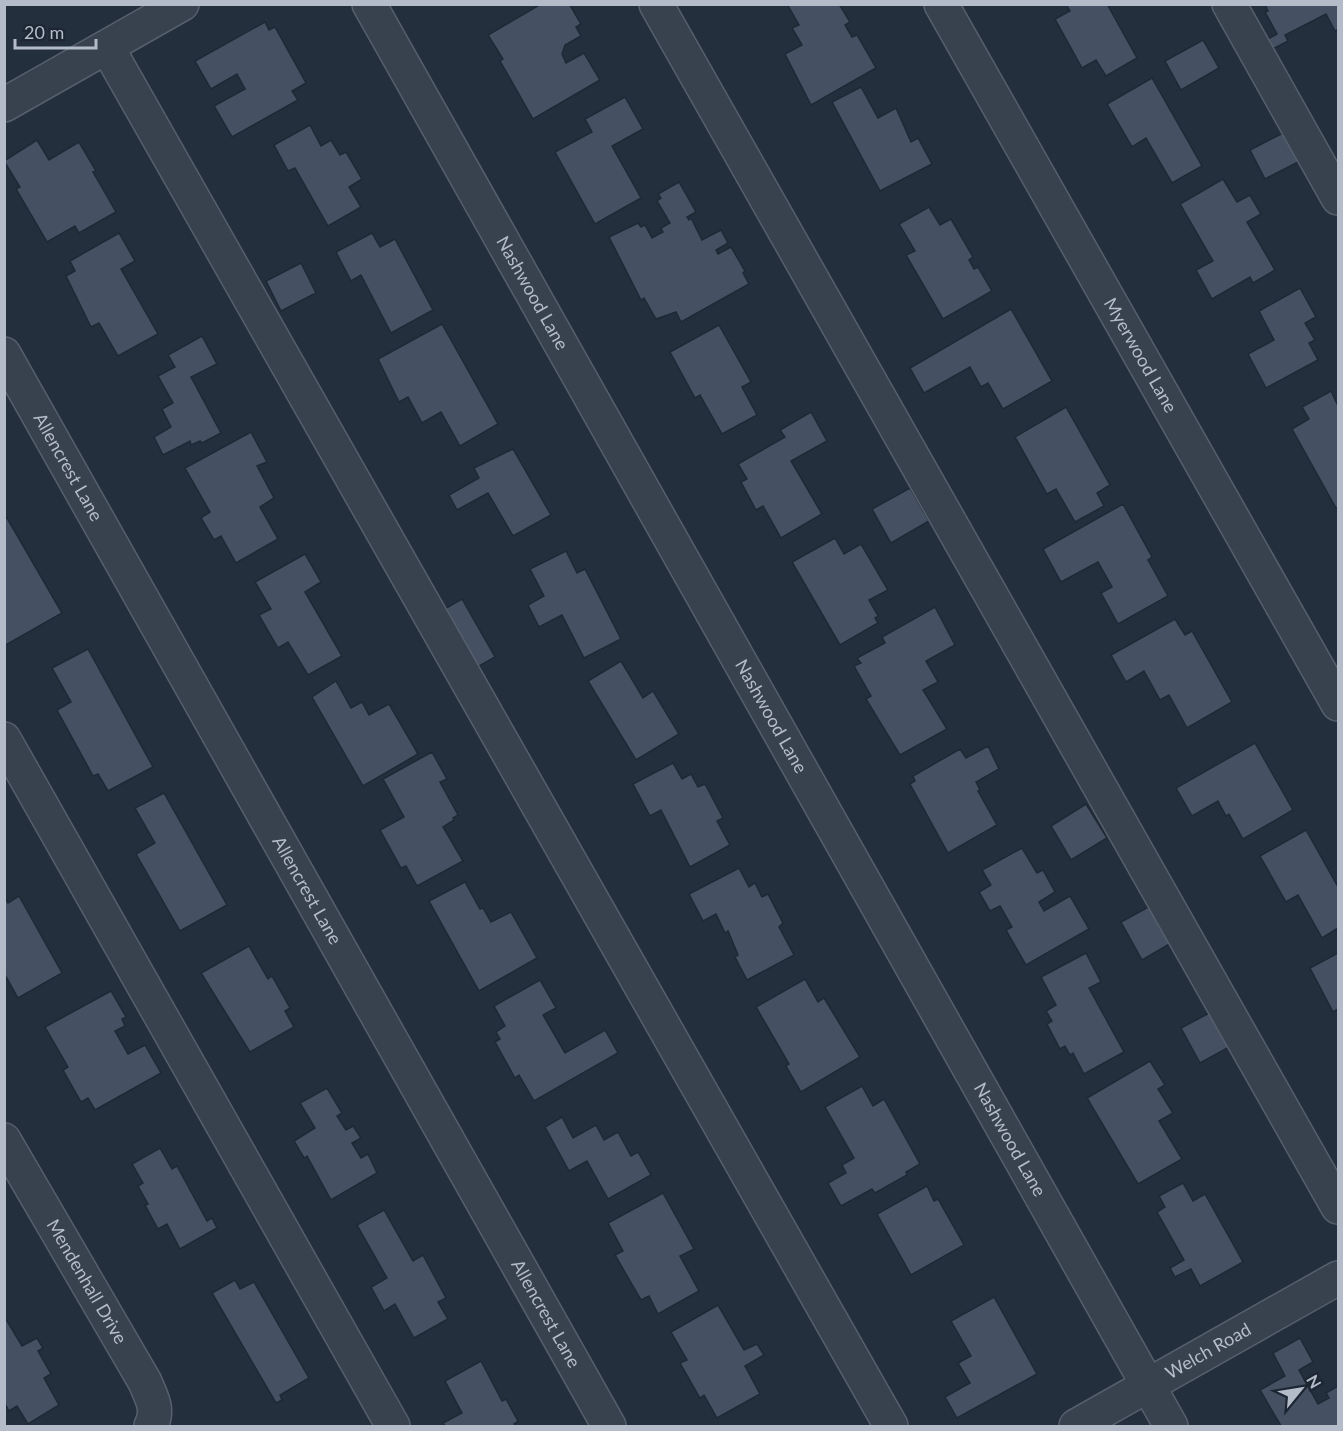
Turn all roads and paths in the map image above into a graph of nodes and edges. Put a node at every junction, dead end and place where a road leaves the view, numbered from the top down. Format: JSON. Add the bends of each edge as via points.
{"nodes":[{"id":1,"x":182,"y":4,"type":"edge"},
{"id":2,"x":369,"y":4,"type":"edge"},
{"id":3,"x":656,"y":4,"type":"edge"},
{"id":4,"x":941,"y":4,"type":"edge"},
{"id":5,"x":1229,"y":4,"type":"edge"},
{"id":6,"x":107,"y":47,"type":"junction"},
{"id":7,"x":4,"y":105,"type":"edge"},
{"id":8,"x":1338,"y":198,"type":"edge"},
{"id":9,"x":4,"y":354,"type":"edge"},
{"id":10,"x":1338,"y":704,"type":"edge"},
{"id":11,"x":4,"y":739,"type":"edge"},
{"id":12,"x":4,"y":1140,"type":"edge"},
{"id":13,"x":1338,"y":1207,"type":"edge"},
{"id":14,"x":1338,"y":1278,"type":"edge"},
{"id":15,"x":1148,"y":1386,"type":"junction"},
{"id":16,"x":151,"y":1426,"type":"edge"},
{"id":17,"x":393,"y":1426,"type":"edge"},
{"id":18,"x":609,"y":1426,"type":"edge"},
{"id":19,"x":891,"y":1426,"type":"edge"},
{"id":20,"x":1076,"y":1426,"type":"edge"},
{"id":21,"x":1171,"y":1426,"type":"edge"}],
"edges":[{"from":1,"to":6,"type":"street"},
{"from":2,"to":15,"type":"street","name":"Nashwood Lane"},
{"from":3,"to":13,"type":"street"},
{"from":4,"to":10,"type":"street","name":"Myerwood Lane"},
{"from":5,"to":8,"type":"street"},
{"from":6,"to":7,"type":"street"},
{"from":6,"to":19,"type":"street"},
{"from":9,"to":18,"type":"street","name":"Allencrest Lane"},
{"from":11,"to":17,"type":"street"},
{"from":12,"to":16,"type":"street","name":"Mendenhall Drive","via":[[145,1382],[156,1417]]},
{"from":14,"to":15,"type":"street","name":"Welch Road"},
{"from":15,"to":20,"type":"street","name":"Welch Road"},
{"from":15,"to":21,"type":"street","name":"Nashwood Lane"}]}
